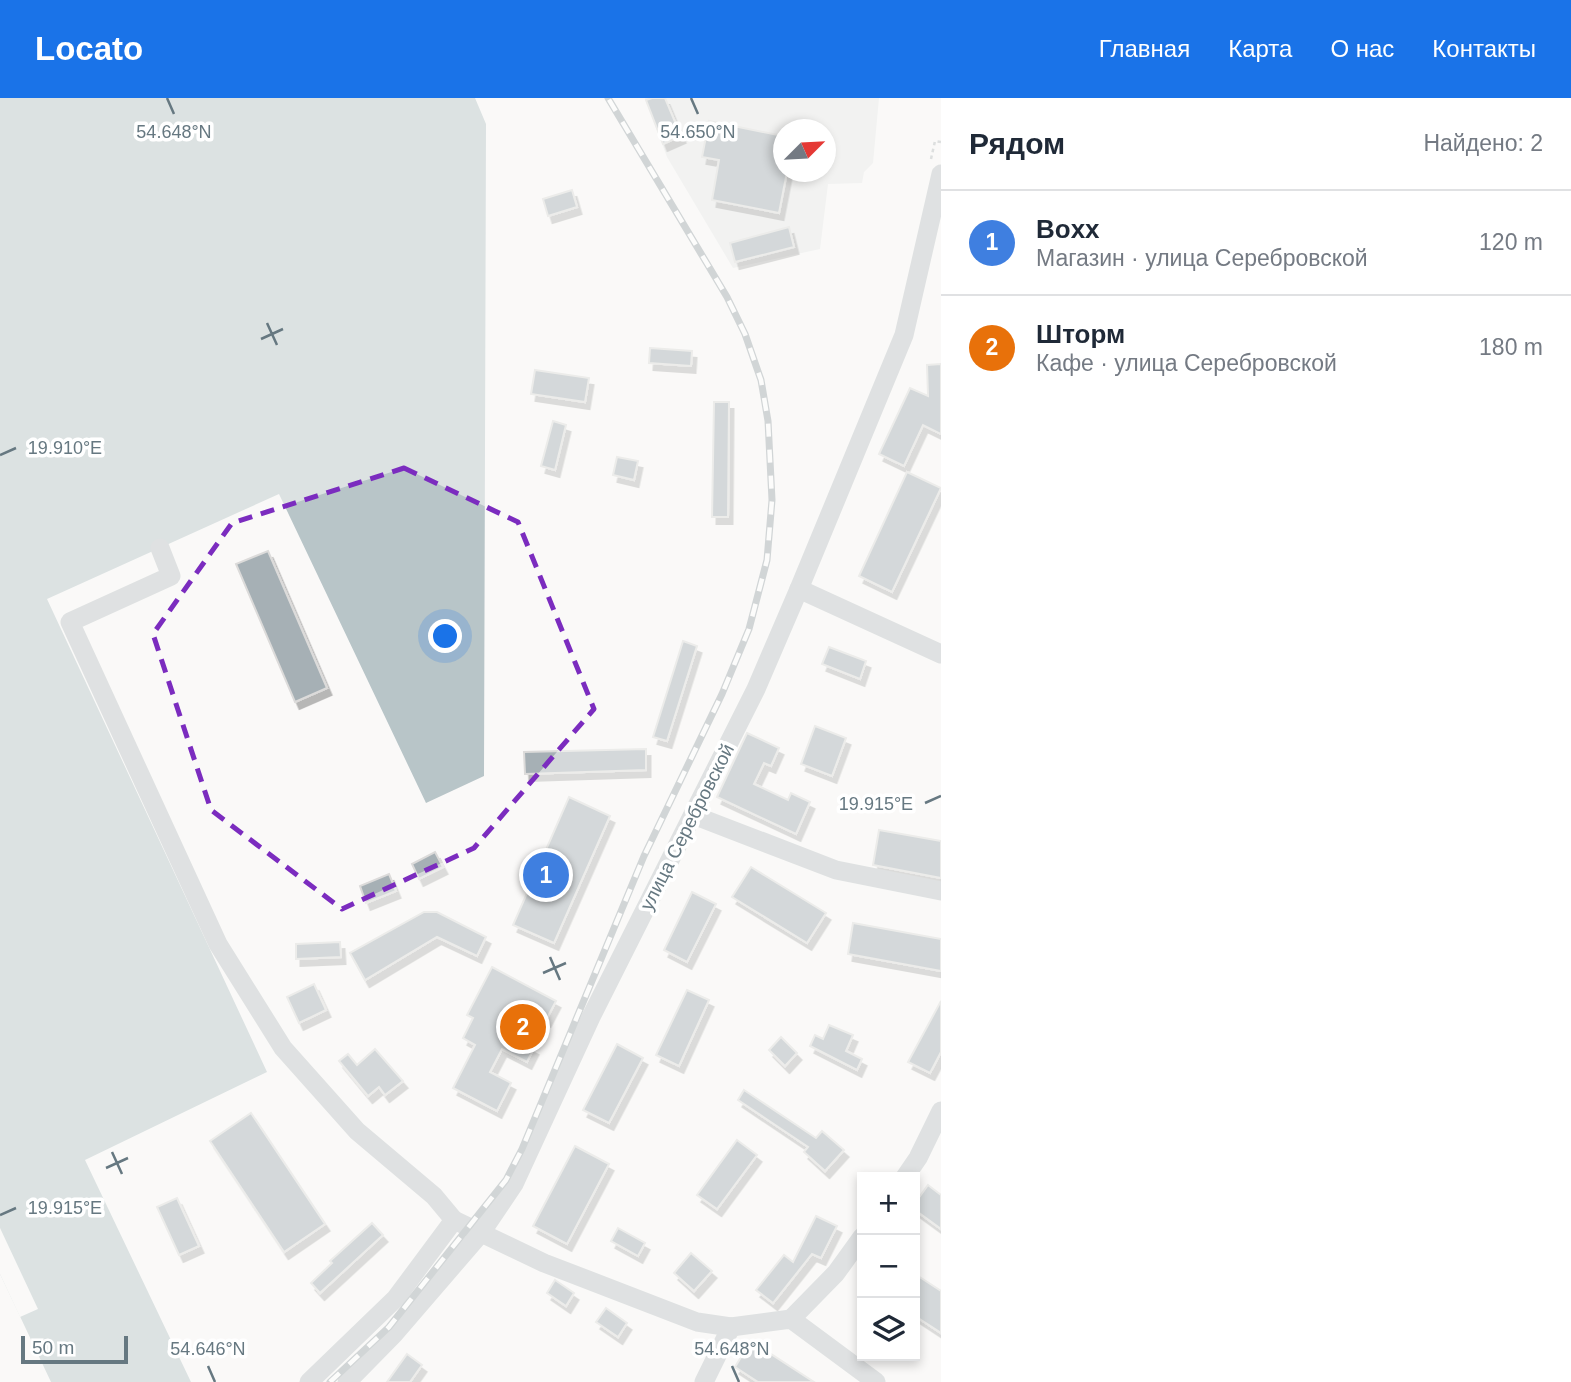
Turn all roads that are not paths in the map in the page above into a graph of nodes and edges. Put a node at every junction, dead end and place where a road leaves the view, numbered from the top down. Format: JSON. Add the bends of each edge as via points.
{"nodes":[{"id":1,"x":941,"y":174,"type":"edge"},
{"id":2,"x":160,"y":548,"type":"dead end"},
{"id":3,"x":799,"y":589,"type":"junction"},
{"id":4,"x":941,"y":654,"type":"edge"},
{"id":5,"x":693,"y":815,"type":"junction"},
{"id":6,"x":941,"y":891,"type":"edge"},
{"id":7,"x":941,"y":1111,"type":"edge"},
{"id":8,"x":908,"y":1172,"type":"edge"},
{"id":9,"x":454,"y":1220,"type":"junction"},
{"id":10,"x":481,"y":1233,"type":"junction"},
{"id":11,"x":857,"y":1244,"type":"edge"},
{"id":12,"x":791,"y":1319,"type":"junction"},
{"id":13,"x":731,"y":1328,"type":"junction"},
{"id":14,"x":309,"y":1382,"type":"edge"},
{"id":15,"x":347,"y":1382,"type":"edge"},
{"id":16,"x":704,"y":1382,"type":"edge"},
{"id":17,"x":876,"y":1382,"type":"edge"}],
"edges":[{"from":1,"to":3,"type":"street","name":"улица Серебровской","via":[[904,335]]},
{"from":2,"to":9,"type":"street","via":[[171,576],[71,622],[218,944],[283,1048],[357,1131],[433,1195]]},
{"from":3,"to":4,"type":"street"},
{"from":3,"to":5,"type":"street","name":"улица Серебровской","via":[[756,689]]},
{"from":5,"to":6,"type":"street","via":[[836,870]]},
{"from":5,"to":10,"type":"street","name":"улица Серебровской","via":[[591,1017],[514,1184]]},
{"from":7,"to":8,"type":"street"},
{"from":9,"to":10,"type":"street"},
{"from":9,"to":14,"type":"street","via":[[396,1298]]},
{"from":10,"to":13,"type":"street","via":[[671,1314]]},
{"from":10,"to":15,"type":"street","name":"улица Серебровской"},
{"from":11,"to":12,"type":"street"},
{"from":12,"to":13,"type":"street"},
{"from":12,"to":17,"type":"street"},
{"from":13,"to":16,"type":"street"}]}
